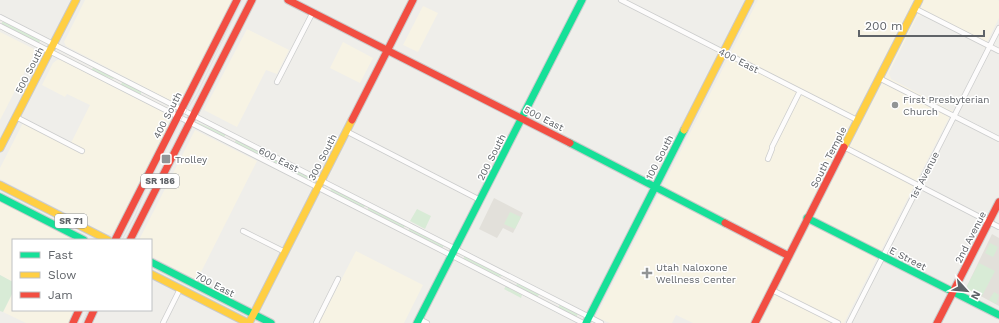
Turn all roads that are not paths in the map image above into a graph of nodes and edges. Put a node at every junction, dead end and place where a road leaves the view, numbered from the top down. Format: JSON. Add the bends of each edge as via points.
{"nodes":[{"id":1,"x":76,"y":0,"type":"edge"},
{"id":2,"x":237,"y":0,"type":"edge"},
{"id":3,"x":252,"y":0,"type":"edge"},
{"id":4,"x":288,"y":0,"type":"edge"},
{"id":5,"x":413,"y":0,"type":"edge"},
{"id":6,"x":582,"y":0,"type":"edge"},
{"id":7,"x":620,"y":0,"type":"edge"},
{"id":8,"x":750,"y":0,"type":"edge"},
{"id":9,"x":919,"y":0,"type":"edge"},
{"id":10,"x":914,"y":8,"type":"junction"},
{"id":11,"x":313,"y":12,"type":"junction"},
{"id":12,"x":0,"y":17,"type":"edge"},
{"id":13,"x":0,"y":26,"type":"edge"},
{"id":14,"x":999,"y":28,"type":"edge"},
{"id":15,"x":990,"y":46,"type":"junction"},
{"id":16,"x":51,"y":48,"type":"junction"},
{"id":17,"x":388,"y":50,"type":"junction"},
{"id":18,"x":999,"y":51,"type":"edge"},
{"id":19,"x":723,"y":52,"type":"junction"},
{"id":20,"x":91,"y":63,"type":"junction"},
{"id":21,"x":87,"y":70,"type":"junction"},
{"id":22,"x":119,"y":77,"type":"junction"},
{"id":23,"x":879,"y":78,"type":"junction"},
{"id":24,"x":278,"y":82,"type":"dead end"},
{"id":25,"x":115,"y":84,"type":"junction"},
{"id":26,"x":800,"y":91,"type":"junction"},
{"id":27,"x":149,"y":93,"type":"junction"},
{"id":28,"x":145,"y":100,"type":"junction"},
{"id":29,"x":179,"y":113,"type":"junction"},
{"id":30,"x":193,"y":115,"type":"junction"},
{"id":31,"x":954,"y":116,"type":"junction"},
{"id":32,"x":16,"y":117,"type":"junction"},
{"id":33,"x":522,"y":118,"type":"junction"},
{"id":34,"x":857,"y":120,"type":"junction"},
{"id":35,"x":190,"y":122,"type":"junction"},
{"id":36,"x":346,"y":131,"type":"junction"},
{"id":37,"x":231,"y":135,"type":"junction"},
{"id":38,"x":999,"y":139,"type":"edge"},
{"id":39,"x":227,"y":141,"type":"junction"},
{"id":40,"x":844,"y":147,"type":"junction"},
{"id":41,"x":0,"y":148,"type":"edge"},
{"id":42,"x":82,"y":151,"type":"dead end"},
{"id":43,"x":266,"y":152,"type":"junction"},
{"id":44,"x":262,"y":159,"type":"junction"},
{"id":45,"x":768,"y":159,"type":"dead end"},
{"id":46,"x":319,"y":184,"type":"junction"},
{"id":47,"x":0,"y":185,"type":"edge"},
{"id":48,"x":655,"y":186,"type":"junction"},
{"id":49,"x":919,"y":186,"type":"junction"},
{"id":50,"x":0,"y":197,"type":"edge"},
{"id":51,"x":480,"y":200,"type":"junction"},
{"id":52,"x":999,"y":202,"type":"edge"},
{"id":53,"x":368,"y":205,"type":"junction"},
{"id":54,"x":365,"y":211,"type":"junction"},
{"id":55,"x":807,"y":218,"type":"junction"},
{"id":56,"x":989,"y":222,"type":"junction"},
{"id":57,"x":408,"y":225,"type":"junction"},
{"id":58,"x":999,"y":227,"type":"edge"},
{"id":59,"x":244,"y":231,"type":"dead end"},
{"id":60,"x":405,"y":231,"type":"junction"},
{"id":61,"x":82,"y":239,"type":"edge"},
{"id":62,"x":106,"y":239,"type":"edge"},
{"id":63,"x":116,"y":239,"type":"edge"},
{"id":64,"x":131,"y":239,"type":"edge"},
{"id":65,"x":285,"y":252,"type":"junction"},
{"id":66,"x":453,"y":252,"type":"junction"},
{"id":67,"x":789,"y":256,"type":"junction"},
{"id":68,"x":883,"y":256,"type":"junction"},
{"id":69,"x":152,"y":263,"type":"edge"},
{"id":70,"x":505,"y":274,"type":"junction"},
{"id":71,"x":152,"y":275,"type":"edge"},
{"id":72,"x":338,"y":279,"type":"dead end"},
{"id":73,"x":516,"y":280,"type":"junction"},
{"id":74,"x":502,"y":281,"type":"junction"},
{"id":75,"x":513,"y":287,"type":"junction"},
{"id":76,"x":180,"y":289,"type":"junction"},
{"id":77,"x":772,"y":290,"type":"junction"},
{"id":78,"x":953,"y":292,"type":"junction"},
{"id":79,"x":543,"y":294,"type":"junction"},
{"id":80,"x":539,"y":301,"type":"junction"},
{"id":81,"x":558,"y":302,"type":"junction"},
{"id":82,"x":554,"y":308,"type":"junction"},
{"id":83,"x":79,"y":311,"type":"edge"},
{"id":84,"x":94,"y":311,"type":"edge"},
{"id":85,"x":253,"y":314,"type":"junction"},
{"id":86,"x":999,"y":315,"type":"edge"},
{"id":87,"x":587,"y":320,"type":"edge"},
{"id":88,"x":418,"y":321,"type":"edge"},
{"id":89,"x":73,"y":323,"type":"edge"},
{"id":90,"x":88,"y":323,"type":"edge"},
{"id":91,"x":163,"y":323,"type":"edge"},
{"id":92,"x":248,"y":323,"type":"edge"},
{"id":93,"x":270,"y":323,"type":"edge"},
{"id":94,"x":316,"y":323,"type":"edge"},
{"id":95,"x":427,"y":323,"type":"edge"},
{"id":96,"x":582,"y":323,"type":"edge"},
{"id":97,"x":601,"y":323,"type":"edge"},
{"id":98,"x":755,"y":323,"type":"edge"},
{"id":99,"x":838,"y":323,"type":"edge"},
{"id":100,"x":849,"y":323,"type":"edge"},
{"id":101,"x":937,"y":323,"type":"edge"}],
"edges":[{"from":1,"to":16,"type":"street","name":"500 South"},
{"from":2,"to":29,"type":"street","name":"400 South","number":"SR 186"},
{"from":3,"to":30,"type":"street","number":"SR 186"},
{"from":4,"to":11,"type":"street","name":"500 East"},
{"from":5,"to":17,"type":"street","name":"300 South"},
{"from":6,"to":33,"type":"street","name":"200 South"},
{"from":7,"to":19,"type":"street","name":"400 East"},
{"from":8,"to":19,"type":"street","name":"100 South"},
{"from":9,"to":10,"type":"street","name":"South Temple"},
{"from":10,"to":15,"type":"street"},
{"from":10,"to":23,"type":"street","name":"South Temple"},
{"from":11,"to":17,"type":"street","name":"500 East"},
{"from":11,"to":24,"type":"street"},
{"from":12,"to":16,"type":"street","name":"600 East"},
{"from":13,"to":16,"type":"street","name":"600 East"},
{"from":14,"to":15,"type":"street","name":"1st Avenue"},
{"from":15,"to":18,"type":"street"},
{"from":15,"to":31,"type":"street","name":"1st Avenue"},
{"from":16,"to":20,"type":"street","name":"600 East"},
{"from":16,"to":21,"type":"street","name":"600 East"},
{"from":16,"to":32,"type":"street","name":"500 South"},
{"from":17,"to":33,"type":"street","name":"500 East"},
{"from":17,"to":36,"type":"street","name":"300 South"},
{"from":19,"to":26,"type":"street","name":"400 East"},
{"from":19,"to":48,"type":"street","name":"100 South"},
{"from":20,"to":21,"type":"street"},
{"from":20,"to":22,"type":"street","name":"600 East"},
{"from":21,"to":25,"type":"street","name":"600 East"},
{"from":22,"to":25,"type":"street"},
{"from":22,"to":27,"type":"street","name":"600 East"},
{"from":23,"to":31,"type":"street"},
{"from":23,"to":34,"type":"street","name":"South Temple"},
{"from":25,"to":28,"type":"street","name":"600 East"},
{"from":26,"to":34,"type":"street","name":"400 East"},
{"from":26,"to":45,"type":"street"},
{"from":27,"to":28,"type":"street"},
{"from":27,"to":29,"type":"street","name":"600 East"},
{"from":28,"to":29,"type":"street","name":"600 East"},
{"from":29,"to":30,"type":"street","name":"600 East"},
{"from":29,"to":35,"type":"street","name":"600 East"},
{"from":29,"to":63,"type":"street","name":"400 South","number":"SR 186"},
{"from":30,"to":35,"type":"street","number":"SR 186"},
{"from":30,"to":37,"type":"street","name":"600 East"},
{"from":31,"to":38,"type":"street"},
{"from":31,"to":49,"type":"street","name":"1st Avenue"},
{"from":32,"to":41,"type":"street","name":"500 South"},
{"from":32,"to":42,"type":"street"},
{"from":33,"to":48,"type":"street","name":"500 East"},
{"from":33,"to":51,"type":"street","name":"200 South"},
{"from":34,"to":40,"type":"street","name":"South Temple"},
{"from":35,"to":39,"type":"street","name":"600 East"},
{"from":35,"to":64,"type":"street","number":"SR 186"},
{"from":36,"to":46,"type":"street","name":"300 South"},
{"from":36,"to":51,"type":"street"},
{"from":37,"to":39,"type":"street"},
{"from":37,"to":43,"type":"street","name":"600 East"},
{"from":39,"to":44,"type":"street","name":"600 East"},
{"from":40,"to":49,"type":"street"},
{"from":40,"to":55,"type":"street","name":"South Temple"},
{"from":43,"to":44,"type":"street"},
{"from":43,"to":46,"type":"street","name":"600 East"},
{"from":44,"to":46,"type":"street","name":"600 East"},
{"from":46,"to":53,"type":"street","name":"600 East"},
{"from":46,"to":54,"type":"street","name":"600 East"},
{"from":46,"to":65,"type":"street","name":"300 South"},
{"from":47,"to":62,"type":"street","number":"SR 71"},
{"from":48,"to":67,"type":"street","name":"500 East"},
{"from":48,"to":87,"type":"street","name":"100 South"},
{"from":49,"to":56,"type":"street"},
{"from":49,"to":68,"type":"street","name":"1st Avenue"},
{"from":50,"to":61,"type":"street","number":"SR 71"},
{"from":51,"to":66,"type":"street","name":"200 South"},
{"from":52,"to":56,"type":"street","name":"2nd Avenue"},
{"from":53,"to":54,"type":"street"},
{"from":53,"to":57,"type":"street","name":"600 East"},
{"from":54,"to":60,"type":"street","name":"600 East"},
{"from":55,"to":67,"type":"street","name":"South Temple"},
{"from":55,"to":68,"type":"street","name":"E Street"},
{"from":56,"to":58,"type":"street"},
{"from":56,"to":78,"type":"street","name":"2nd Avenue"},
{"from":57,"to":60,"type":"street"},
{"from":57,"to":66,"type":"street","name":"600 East"},
{"from":59,"to":65,"type":"street"},
{"from":60,"to":66,"type":"street","name":"600 East"},
{"from":65,"to":85,"type":"street","name":"300 South"},
{"from":66,"to":70,"type":"street","name":"600 East"},
{"from":66,"to":74,"type":"street","name":"600 East"},
{"from":66,"to":88,"type":"street","name":"200 South"},
{"from":67,"to":77,"type":"street","name":"South Temple"},
{"from":68,"to":78,"type":"street","name":"E Street"},
{"from":68,"to":100,"type":"street","name":"1st Avenue"},
{"from":69,"to":85,"type":"street","name":"700 East"},
{"from":70,"to":73,"type":"street","name":"600 East"},
{"from":70,"to":74,"type":"street"},
{"from":71,"to":76,"type":"street","name":"700 East"},
{"from":72,"to":94,"type":"street"},
{"from":73,"to":75,"type":"street"},
{"from":73,"to":79,"type":"street","name":"600 East"},
{"from":74,"to":75,"type":"street","name":"600 East"},
{"from":75,"to":80,"type":"street","name":"600 East"},
{"from":76,"to":91,"type":"street"},
{"from":76,"to":92,"type":"street","name":"700 East"},
{"from":77,"to":98,"type":"street","name":"South Temple"},
{"from":77,"to":99,"type":"street"},
{"from":78,"to":86,"type":"street","name":"E Street"},
{"from":78,"to":101,"type":"street","name":"2nd Avenue"},
{"from":79,"to":80,"type":"street"},
{"from":79,"to":81,"type":"street","name":"600 East"},
{"from":80,"to":82,"type":"street","name":"600 East"},
{"from":81,"to":82,"type":"street"},
{"from":81,"to":87,"type":"street","name":"600 East"},
{"from":82,"to":96,"type":"street","name":"600 East"},
{"from":83,"to":89,"type":"street"},
{"from":84,"to":90,"type":"street"},
{"from":85,"to":92,"type":"street","name":"300 South"},
{"from":85,"to":93,"type":"street","name":"700 East"},
{"from":87,"to":97,"type":"street","name":"600 East"},
{"from":88,"to":95,"type":"street"}]}
